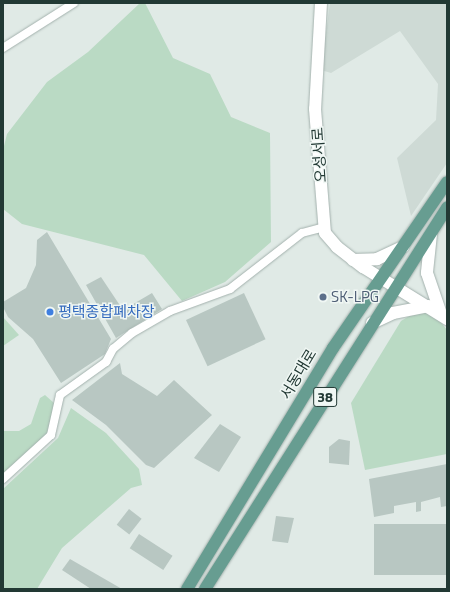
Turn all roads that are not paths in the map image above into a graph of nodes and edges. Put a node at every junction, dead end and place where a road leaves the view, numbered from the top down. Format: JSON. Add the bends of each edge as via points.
{"nodes":[{"id":1,"x":74,"y":3,"type":"edge"},
{"id":2,"x":321,"y":3,"type":"edge"},
{"id":3,"x":3,"y":48,"type":"edge"},
{"id":4,"x":447,"y":182,"type":"edge"},
{"id":5,"x":447,"y":207,"type":"edge"},
{"id":6,"x":324,"y":226,"type":"junction"},
{"id":7,"x":431,"y":234,"type":"junction"},
{"id":8,"x":402,"y":247,"type":"junction"},
{"id":9,"x":353,"y":260,"type":"junction"},
{"id":10,"x":381,"y":280,"type":"junction"},
{"id":11,"x":398,"y":289,"type":"junction"},
{"id":12,"x":428,"y":306,"type":"junction"},
{"id":13,"x":445,"y":318,"type":"edge"},
{"id":14,"x":372,"y":323,"type":"junction"},
{"id":15,"x":3,"y":478,"type":"edge"},
{"id":16,"x":187,"y":589,"type":"edge"},
{"id":17,"x":205,"y":589,"type":"edge"}],
"edges":[{"from":1,"to":3,"type":"street"},
{"from":2,"to":6,"type":"street","name":"오성서로","via":[[315,109]]},
{"from":4,"to":8,"type":"main road","name":"서동대로","number":"38"},
{"from":5,"to":7,"type":"main road","number":"38"},
{"from":6,"to":9,"type":"street","name":"오성서로","via":[[330,240]]},
{"from":6,"to":15,"type":"street","via":[[302,233],[230,289],[170,312],[132,333],[113,349],[106,362],[60,395],[51,435]]},
{"from":7,"to":11,"type":"main road","number":"38"},
{"from":7,"to":13,"type":"street","via":[[427,273]]},
{"from":8,"to":9,"type":"street","via":[[382,258]]},
{"from":8,"to":10,"type":"main road","name":"서동대로","number":"38"},
{"from":9,"to":10,"type":"street","name":"오성서로"},
{"from":10,"to":11,"type":"street","name":"오성서로"},
{"from":10,"to":16,"type":"main road","name":"서동대로","number":"38","via":[[333,348]]},
{"from":11,"to":12,"type":"street","name":"오성서로"},
{"from":11,"to":14,"type":"main road","number":"38"},
{"from":12,"to":13,"type":"street","name":"오성서로"},
{"from":12,"to":14,"type":"street","via":[[398,311]]},
{"from":14,"to":17,"type":"main road","number":"38"}]}
